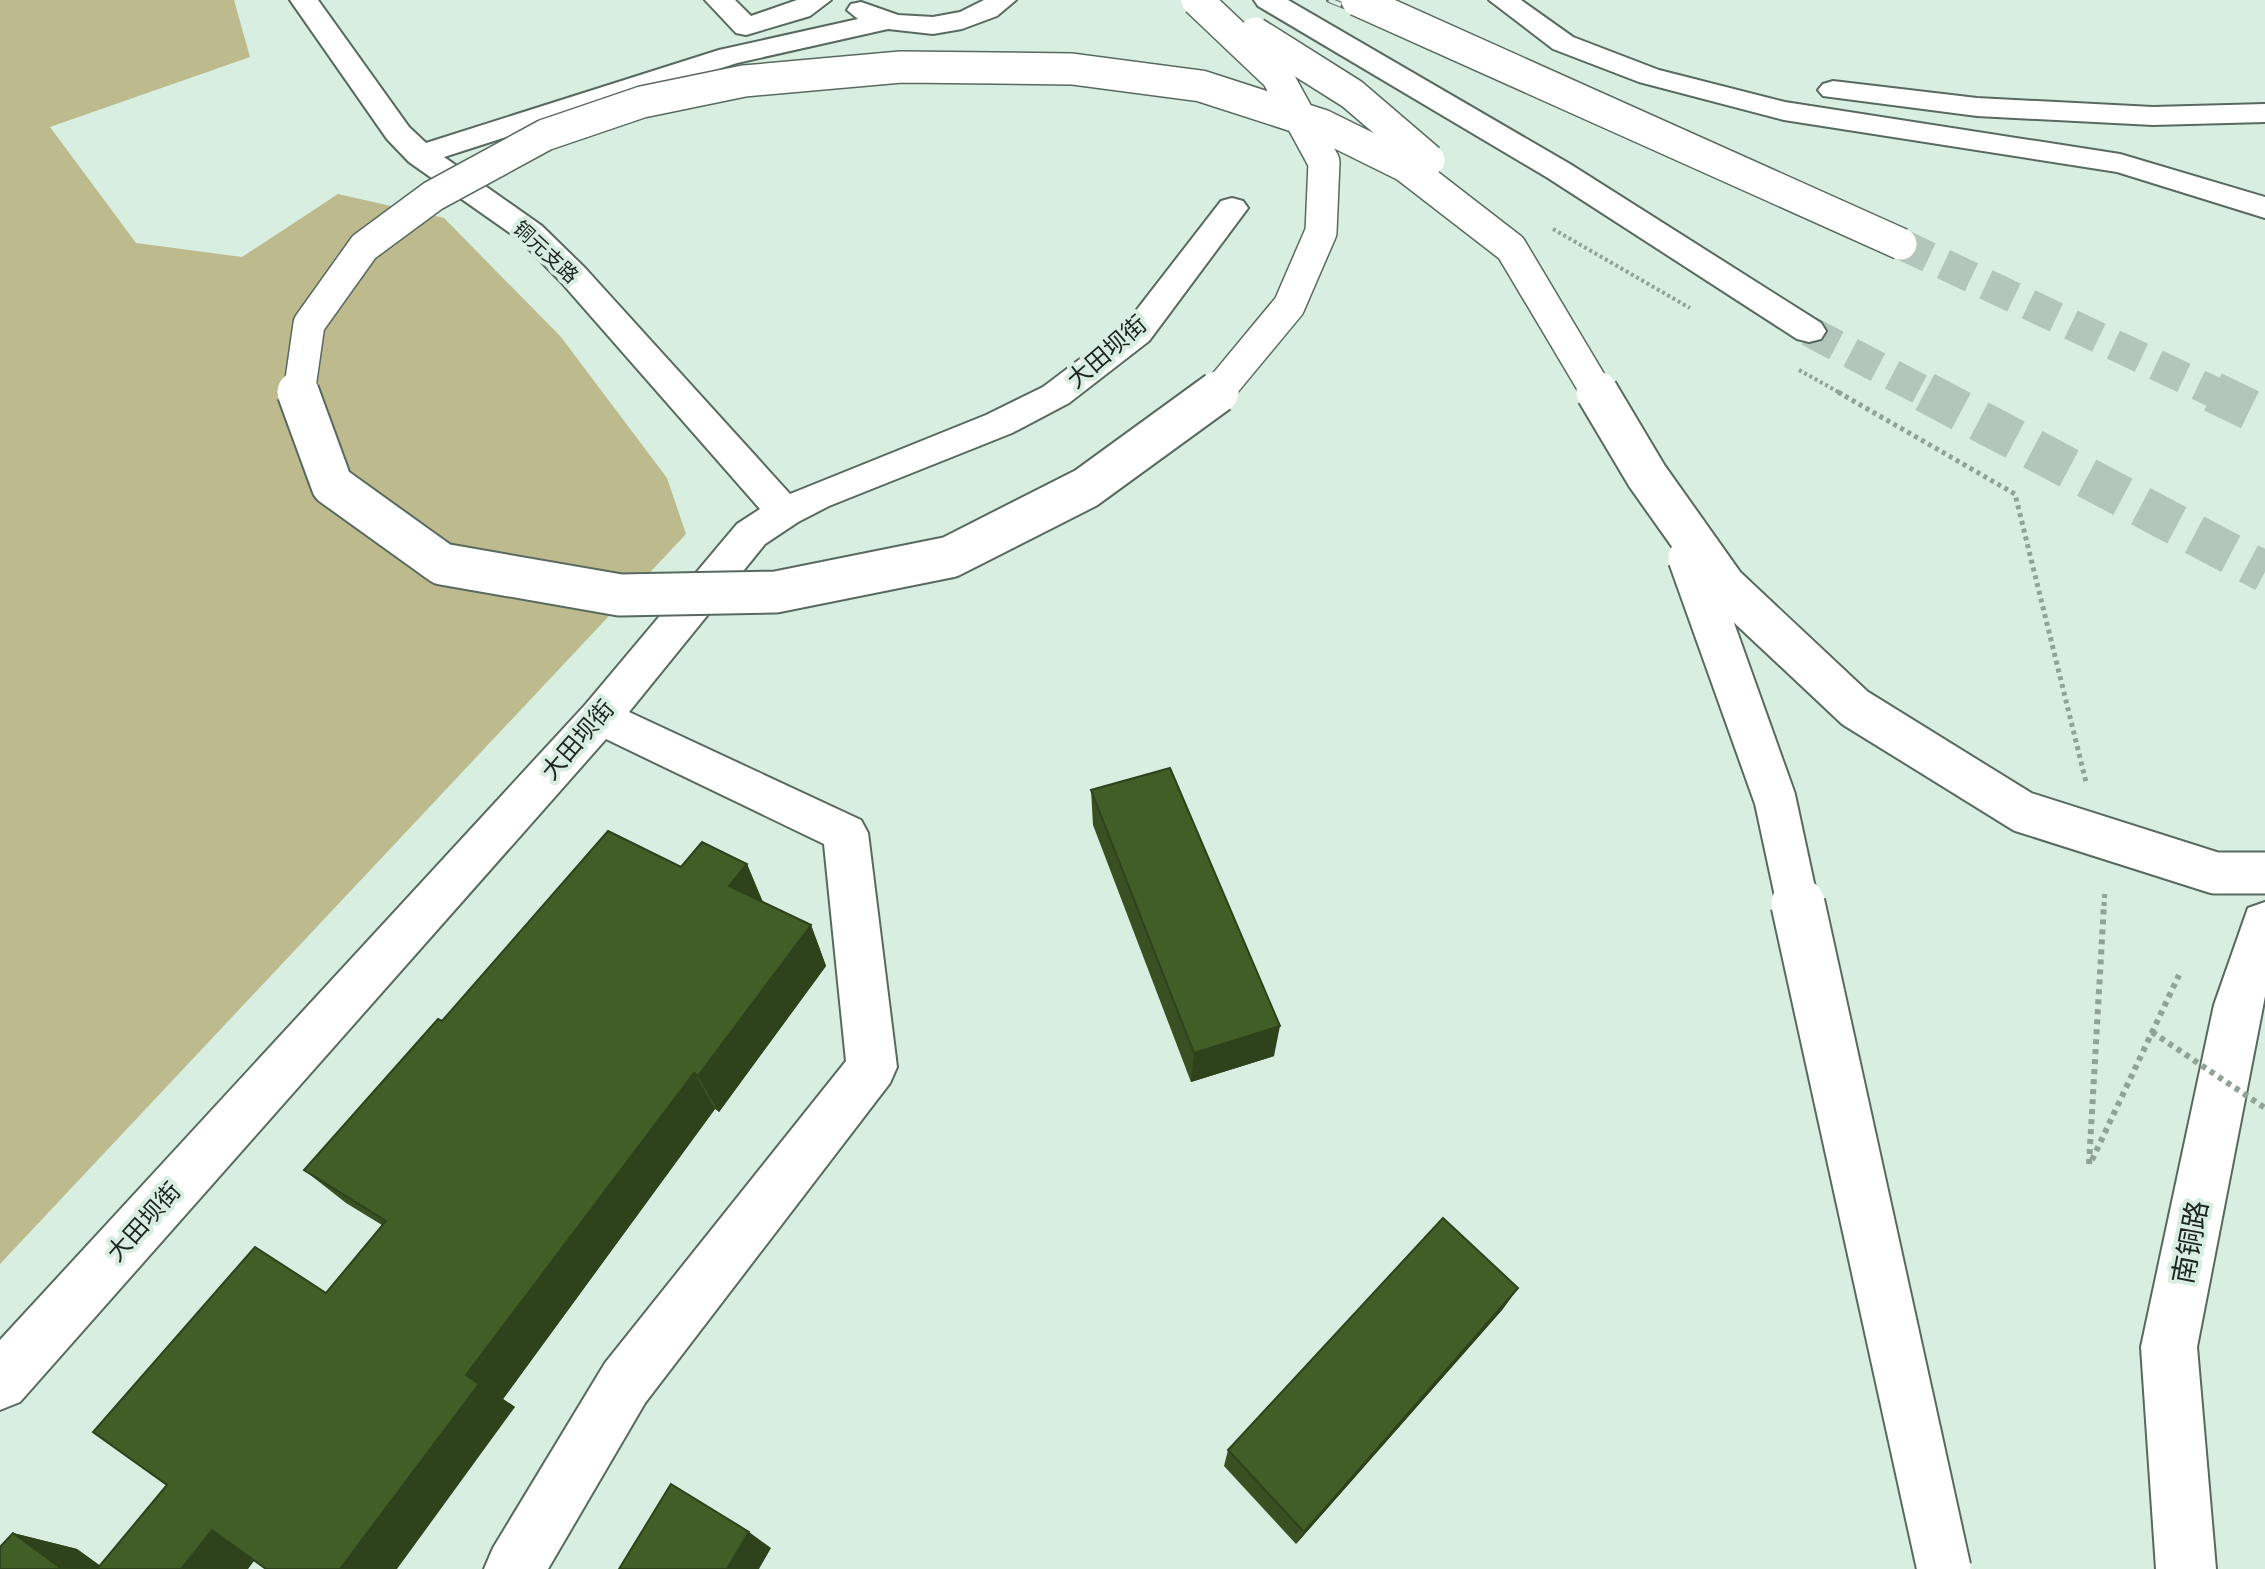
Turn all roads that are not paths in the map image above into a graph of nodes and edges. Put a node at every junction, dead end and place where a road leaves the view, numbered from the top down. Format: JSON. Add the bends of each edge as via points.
{"nodes":[{"id":1,"x":304,"y":0,"type":"edge"},
{"id":2,"x":719,"y":0,"type":"edge"},
{"id":3,"x":817,"y":0,"type":"edge"},
{"id":4,"x":850,"y":0,"type":"edge"},
{"id":5,"x":1002,"y":0,"type":"edge"},
{"id":6,"x":1200,"y":0,"type":"edge"},
{"id":7,"x":1268,"y":0,"type":"edge"},
{"id":8,"x":1357,"y":0,"type":"edge"},
{"id":9,"x":1503,"y":0,"type":"edge"},
{"id":10,"x":1517,"y":0,"type":"edge"},
{"id":11,"x":887,"y":21,"type":"junction"},
{"id":12,"x":746,"y":27,"type":"junction"},
{"id":13,"x":1763,"y":77,"type":"dead end"},
{"id":14,"x":1808,"y":87,"type":"dead end"},
{"id":15,"x":2265,"y":113,"type":"edge"},
{"id":16,"x":409,"y":144,"type":"junction"},
{"id":17,"x":1232,"y":208,"type":"dead end"},
{"id":18,"x":2265,"y":208,"type":"edge"},
{"id":19,"x":1901,"y":244,"type":"tunnel mouth"},
{"id":20,"x":1809,"y":331,"type":"tunnel mouth"},
{"id":21,"x":784,"y":512,"type":"junction"},
{"id":22,"x":600,"y":717,"type":"junction"},
{"id":23,"x":2265,"y":873,"type":"edge"},
{"id":24,"x":2265,"y":922,"type":"edge"},
{"id":25,"x":0,"y":1382,"type":"edge"},
{"id":26,"x":514,"y":1569,"type":"edge"},
{"id":27,"x":1944,"y":1569,"type":"edge"},
{"id":28,"x":2186,"y":1569,"type":"edge"}],
"edges":[{"from":1,"to":16,"type":"main road","name":"铜元支路"},
{"from":2,"to":12,"type":"main road"},
{"from":3,"to":12,"type":"main road"},
{"from":4,"to":11,"type":"main road","via":[[861,11]]},
{"from":5,"to":11,"type":"main road","via":[[953,23]]},
{"from":6,"to":23,"type":"main road","bridge":true,"via":[[1277,76],[1290,101],[1297,113],[1304,125],[1310,138],[1324,162],[1321,232],[1289,306],[1214,397],[1086,488],[950,557],[776,592],[620,595],[442,564],[332,485],[298,393],[309,324],[364,247],[433,196],[545,135],[642,102],[744,81],[901,67],[1072,69],[1201,86],[1231,95],[1292,115],[1307,120],[1322,125],[1405,166],[1511,248],[1647,476],[1725,586],[1855,708],[2023,812],[2215,873]]},
{"from":6,"to":27,"type":"main road","bridge":true,"via":[[1352,94],[1421,152],[1498,229],[1655,462],[1775,799]]},
{"from":7,"to":20,"type":"main road","via":[[1559,171]]},
{"from":8,"to":19,"type":"main road","bridge":true},
{"from":9,"to":18,"type":"main road","via":[[1563,43],[1649,76],[1784,111],[2120,163]]},
{"from":10,"to":13,"type":"main road","via":[[1584,31]]},
{"from":11,"to":16,"type":"main road","via":[[729,56]]},
{"from":12,"to":16,"type":"main road"},
{"from":14,"to":15,"type":"main road","via":[[1977,107],[2153,116]]},
{"from":16,"to":21,"type":"main road","name":"铜元支路","via":[[531,233]]},
{"from":17,"to":21,"type":"main road","name":"大田坝街","via":[[1137,333],[1056,395],[999,424]]},
{"from":21,"to":22,"type":"main road","name":"大田坝街","via":[[751,534]]},
{"from":22,"to":25,"type":"main road","name":"大田坝街"},
{"from":22,"to":26,"type":"main road","via":[[845,833],[872,1067],[625,1383]]},
{"from":24,"to":28,"type":"main road","name":"南铜路","via":[[2238,1005],[2169,1347]]}]}
